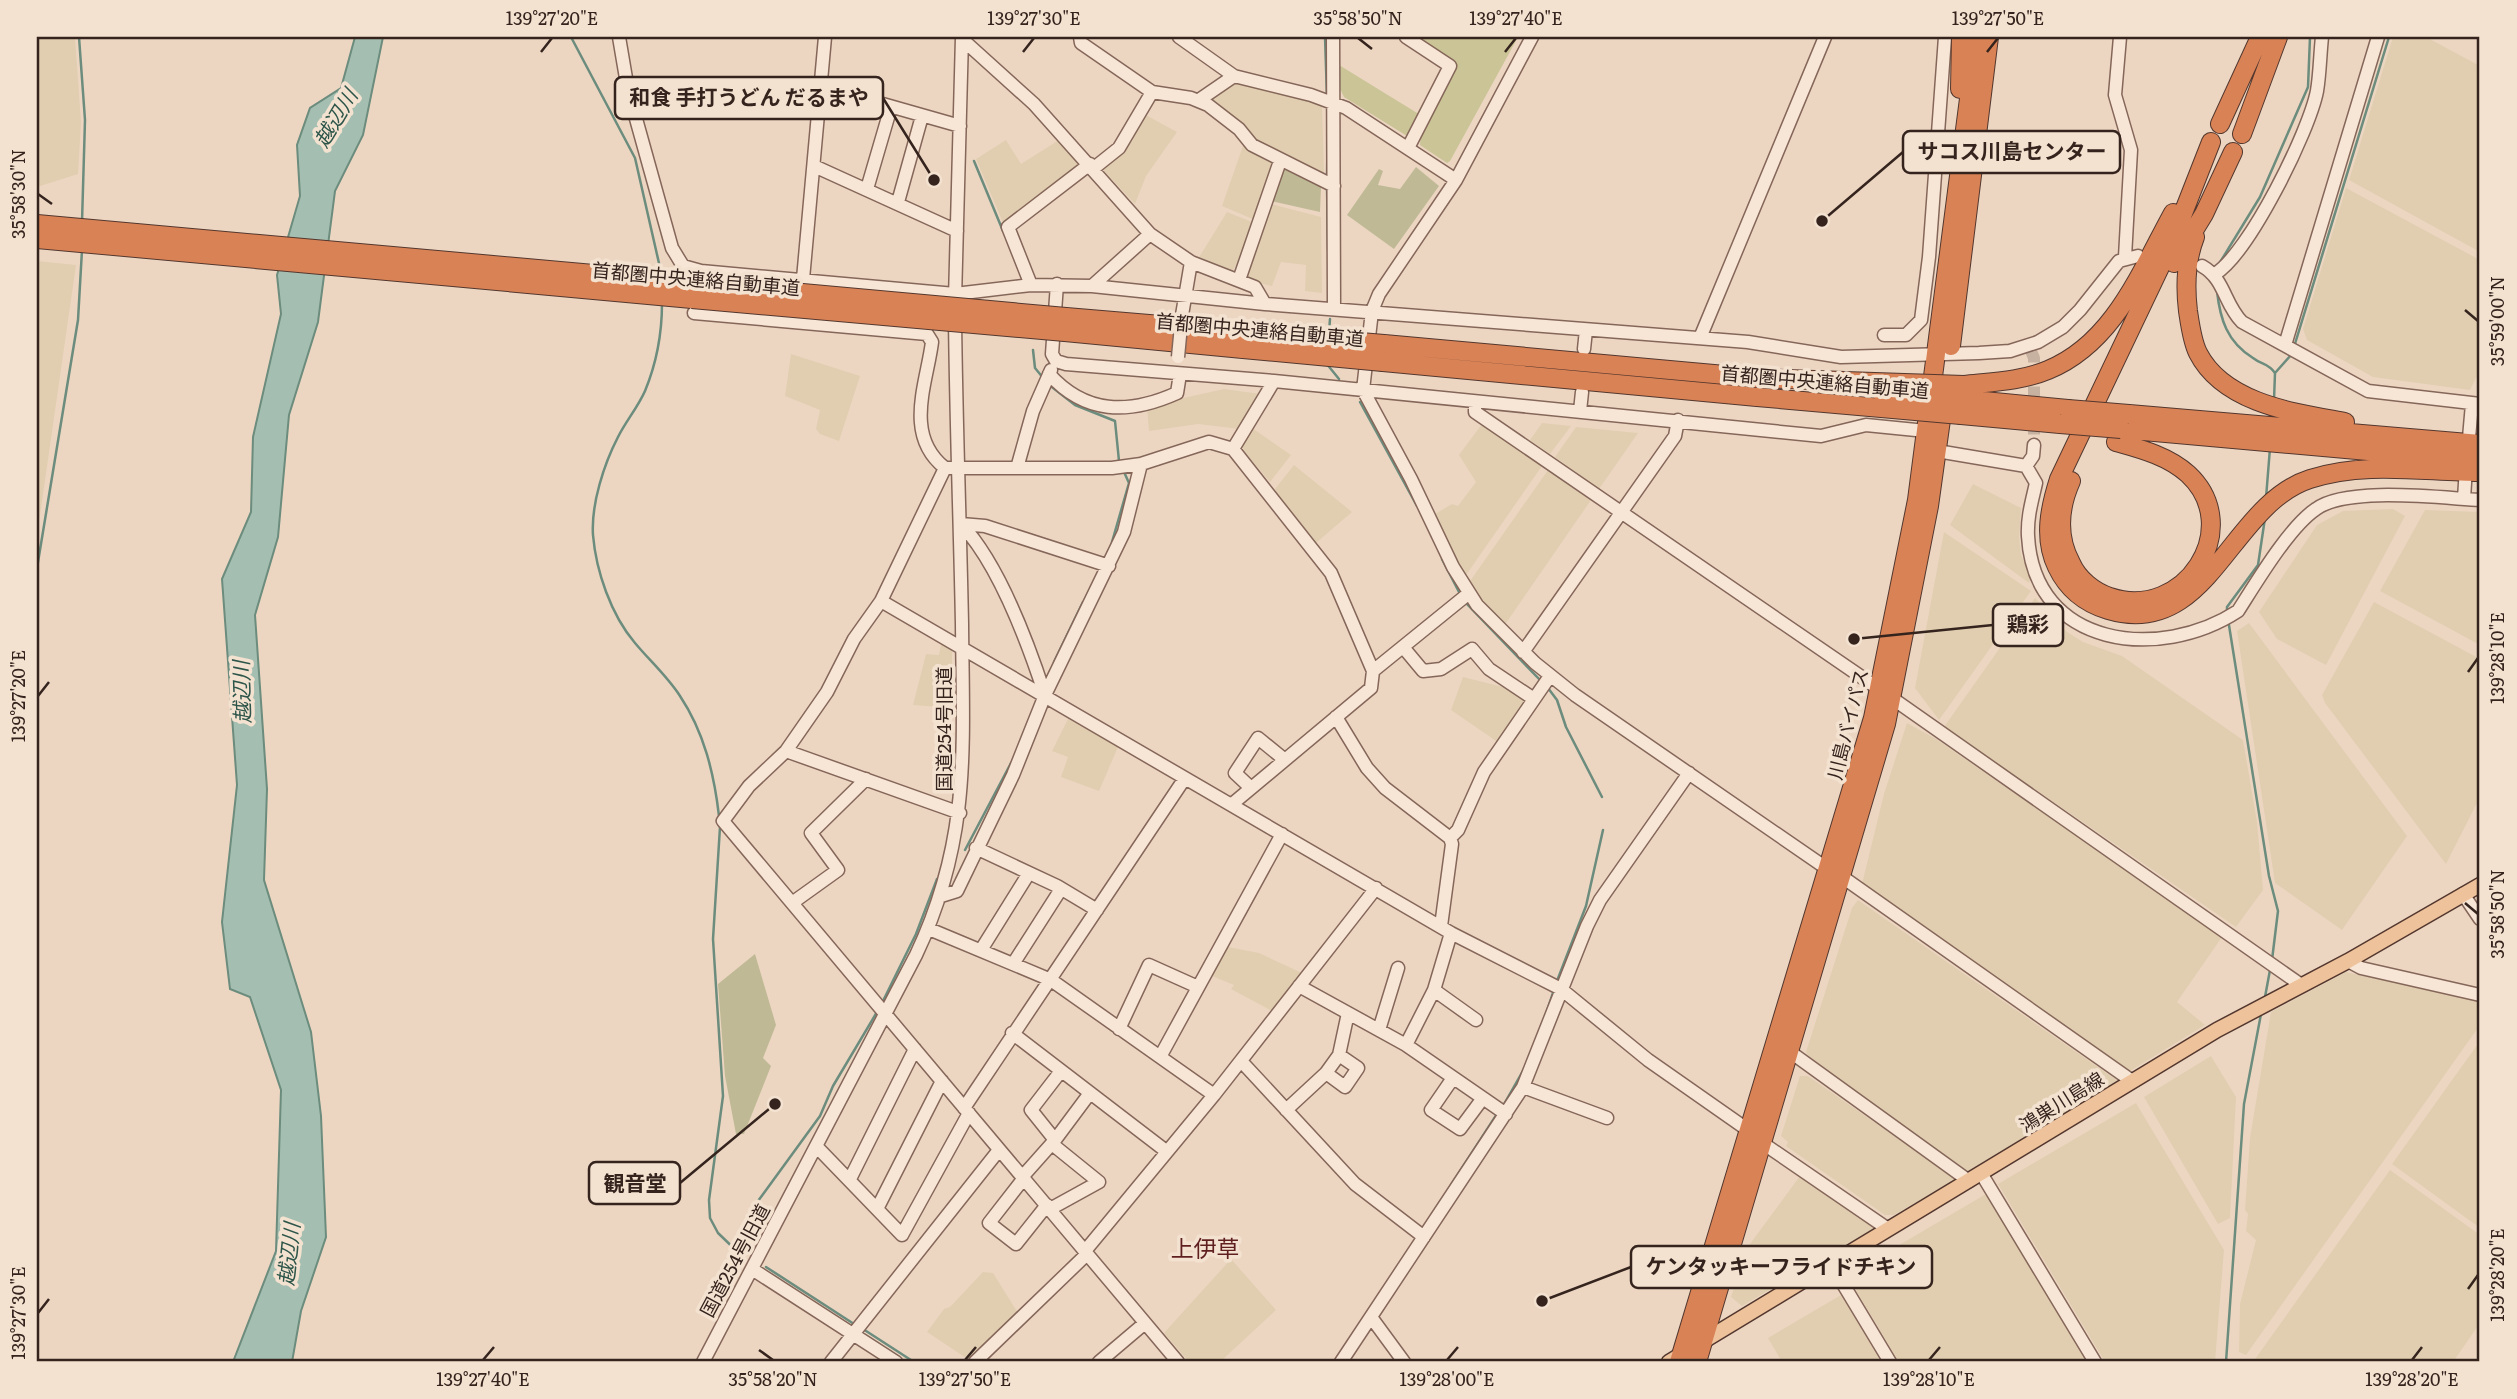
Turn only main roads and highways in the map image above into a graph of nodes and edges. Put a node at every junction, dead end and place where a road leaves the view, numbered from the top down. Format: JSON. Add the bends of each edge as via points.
{"nodes":[{"id":1,"x":1961,"y":37,"type":"edge"},
{"id":2,"x":1977,"y":37,"type":"edge"},
{"id":3,"x":1989,"y":37,"type":"edge"},
{"id":4,"x":2260,"y":37,"type":"edge"},
{"id":5,"x":2278,"y":37,"type":"edge"},
{"id":6,"x":2220,"y":124,"type":"dead end"},
{"id":7,"x":2242,"y":134,"type":"dead end"},
{"id":8,"x":2211,"y":142,"type":"dead end"},
{"id":9,"x":2233,"y":152,"type":"dead end"},
{"id":10,"x":2199,"y":165,"type":"junction"},
{"id":11,"x":1959,"y":166,"type":"junction"},
{"id":12,"x":2204,"y":214,"type":"junction"},
{"id":13,"x":37,"y":224,"type":"edge"},
{"id":14,"x":37,"y":239,"type":"edge"},
{"id":15,"x":1065,"y":325,"type":"junction"},
{"id":16,"x":1384,"y":353,"type":"junction"},
{"id":17,"x":1944,"y":353,"type":"junction"},
{"id":18,"x":1962,"y":406,"type":"junction"},
{"id":19,"x":2062,"y":422,"type":"junction"},
{"id":20,"x":2122,"y":428,"type":"junction"},
{"id":21,"x":2271,"y":434,"type":"junction"},
{"id":22,"x":2379,"y":434,"type":"junction"},
{"id":23,"x":2474,"y":458,"type":"edge"},
{"id":24,"x":1885,"y":693,"type":"junction"},
{"id":25,"x":1835,"y":873,"type":"junction"},
{"id":26,"x":2480,"y":885,"type":"edge"},
{"id":27,"x":1755,"y":1136,"type":"junction"},
{"id":28,"x":1704,"y":1342,"type":"junction"},
{"id":29,"x":1682,"y":1360,"type":"edge"}],
"edges":[{"from":1,"to":11,"type":"highway"},
{"from":2,"to":11,"type":"highway","name":"川島バイパス"},
{"from":3,"to":17,"type":"highway","name":"川島バイパス"},
{"from":4,"to":6,"type":"highway"},
{"from":5,"to":7,"type":"highway"},
{"from":8,"to":10,"type":"highway"},
{"from":9,"to":12,"type":"highway"},
{"from":10,"to":18,"type":"highway","via":[[2123,305],[2088,344],[2048,370],[2016,379]]},
{"from":10,"to":23,"type":"highway","via":[[2171,244],[2059,479],[2050,508],[2053,560],[2072,589],[2099,607],[2129,614],[2171,607],[2197,589],[2268,504],[2309,479],[2349,470]]},
{"from":11,"to":17,"type":"highway","name":"川島バイパス"},
{"from":12,"to":20,"type":"highway","via":[[2181,248],[2136,340],[2069,485],[2060,517],[2067,556],[2082,579],[2103,595],[2122,601],[2152,601],[2171,593],[2196,570],[2211,534],[2209,510],[2199,485],[2187,472]]},
{"from":12,"to":22,"type":"highway","via":[[2191,246],[2185,289],[2198,353],[2235,390],[2262,403],[2363,425]]},
{"from":13,"to":15,"type":"highway","name":"首都圏中央連絡自動車道","bridge":true},
{"from":14,"to":15,"type":"highway","name":"首都圏中央連絡自動車道","bridge":true},
{"from":15,"to":16,"type":"highway","name":"首都圏中央連絡自動車道","bridge":true},
{"from":16,"to":18,"type":"highway","name":"首都圏中央連絡自動車道","bridge":true,"via":[[1758,378]]},
{"from":16,"to":18,"type":"highway","name":"首都圏中央連絡自動車道","bridge":true,"via":[[1757,397]]},
{"from":17,"to":24,"type":"highway","name":"川島バイパス","via":[[1926,431]]},
{"from":17,"to":24,"type":"highway","name":"川島バイパス","via":[[1929,506]]},
{"from":18,"to":19,"type":"highway","name":"首都圏中央連絡自動車道"},
{"from":18,"to":19,"type":"highway"},
{"from":19,"to":20,"type":"highway"},
{"from":19,"to":20,"type":"highway","name":"首都圏中央連絡自動車道","bridge":true},
{"from":20,"to":21,"type":"highway","name":"首都圏中央連絡自動車道"},
{"from":21,"to":22,"type":"highway","name":"首都圏中央連絡自動車道"},
{"from":21,"to":23,"type":"highway","name":"首都圏中央連絡自動車道"},
{"from":22,"to":23,"type":"highway","name":"首都圏中央連絡自動車道"},
{"from":24,"to":25,"type":"highway","name":"川島バイパス"},
{"from":25,"to":27,"type":"highway","name":"川島バイパス"},
{"from":25,"to":27,"type":"highway","name":"川島バイパス","via":[[1788,1051]]},
{"from":26,"to":28,"type":"main road","name":"鴻巣川島線","via":[[2217,1030]]},
{"from":27,"to":28,"type":"highway","name":"川島バイパス"},
{"from":27,"to":29,"type":"highway","name":"川島バイパス"},
{"from":28,"to":29,"type":"highway","name":"川島バイパス"}]}
